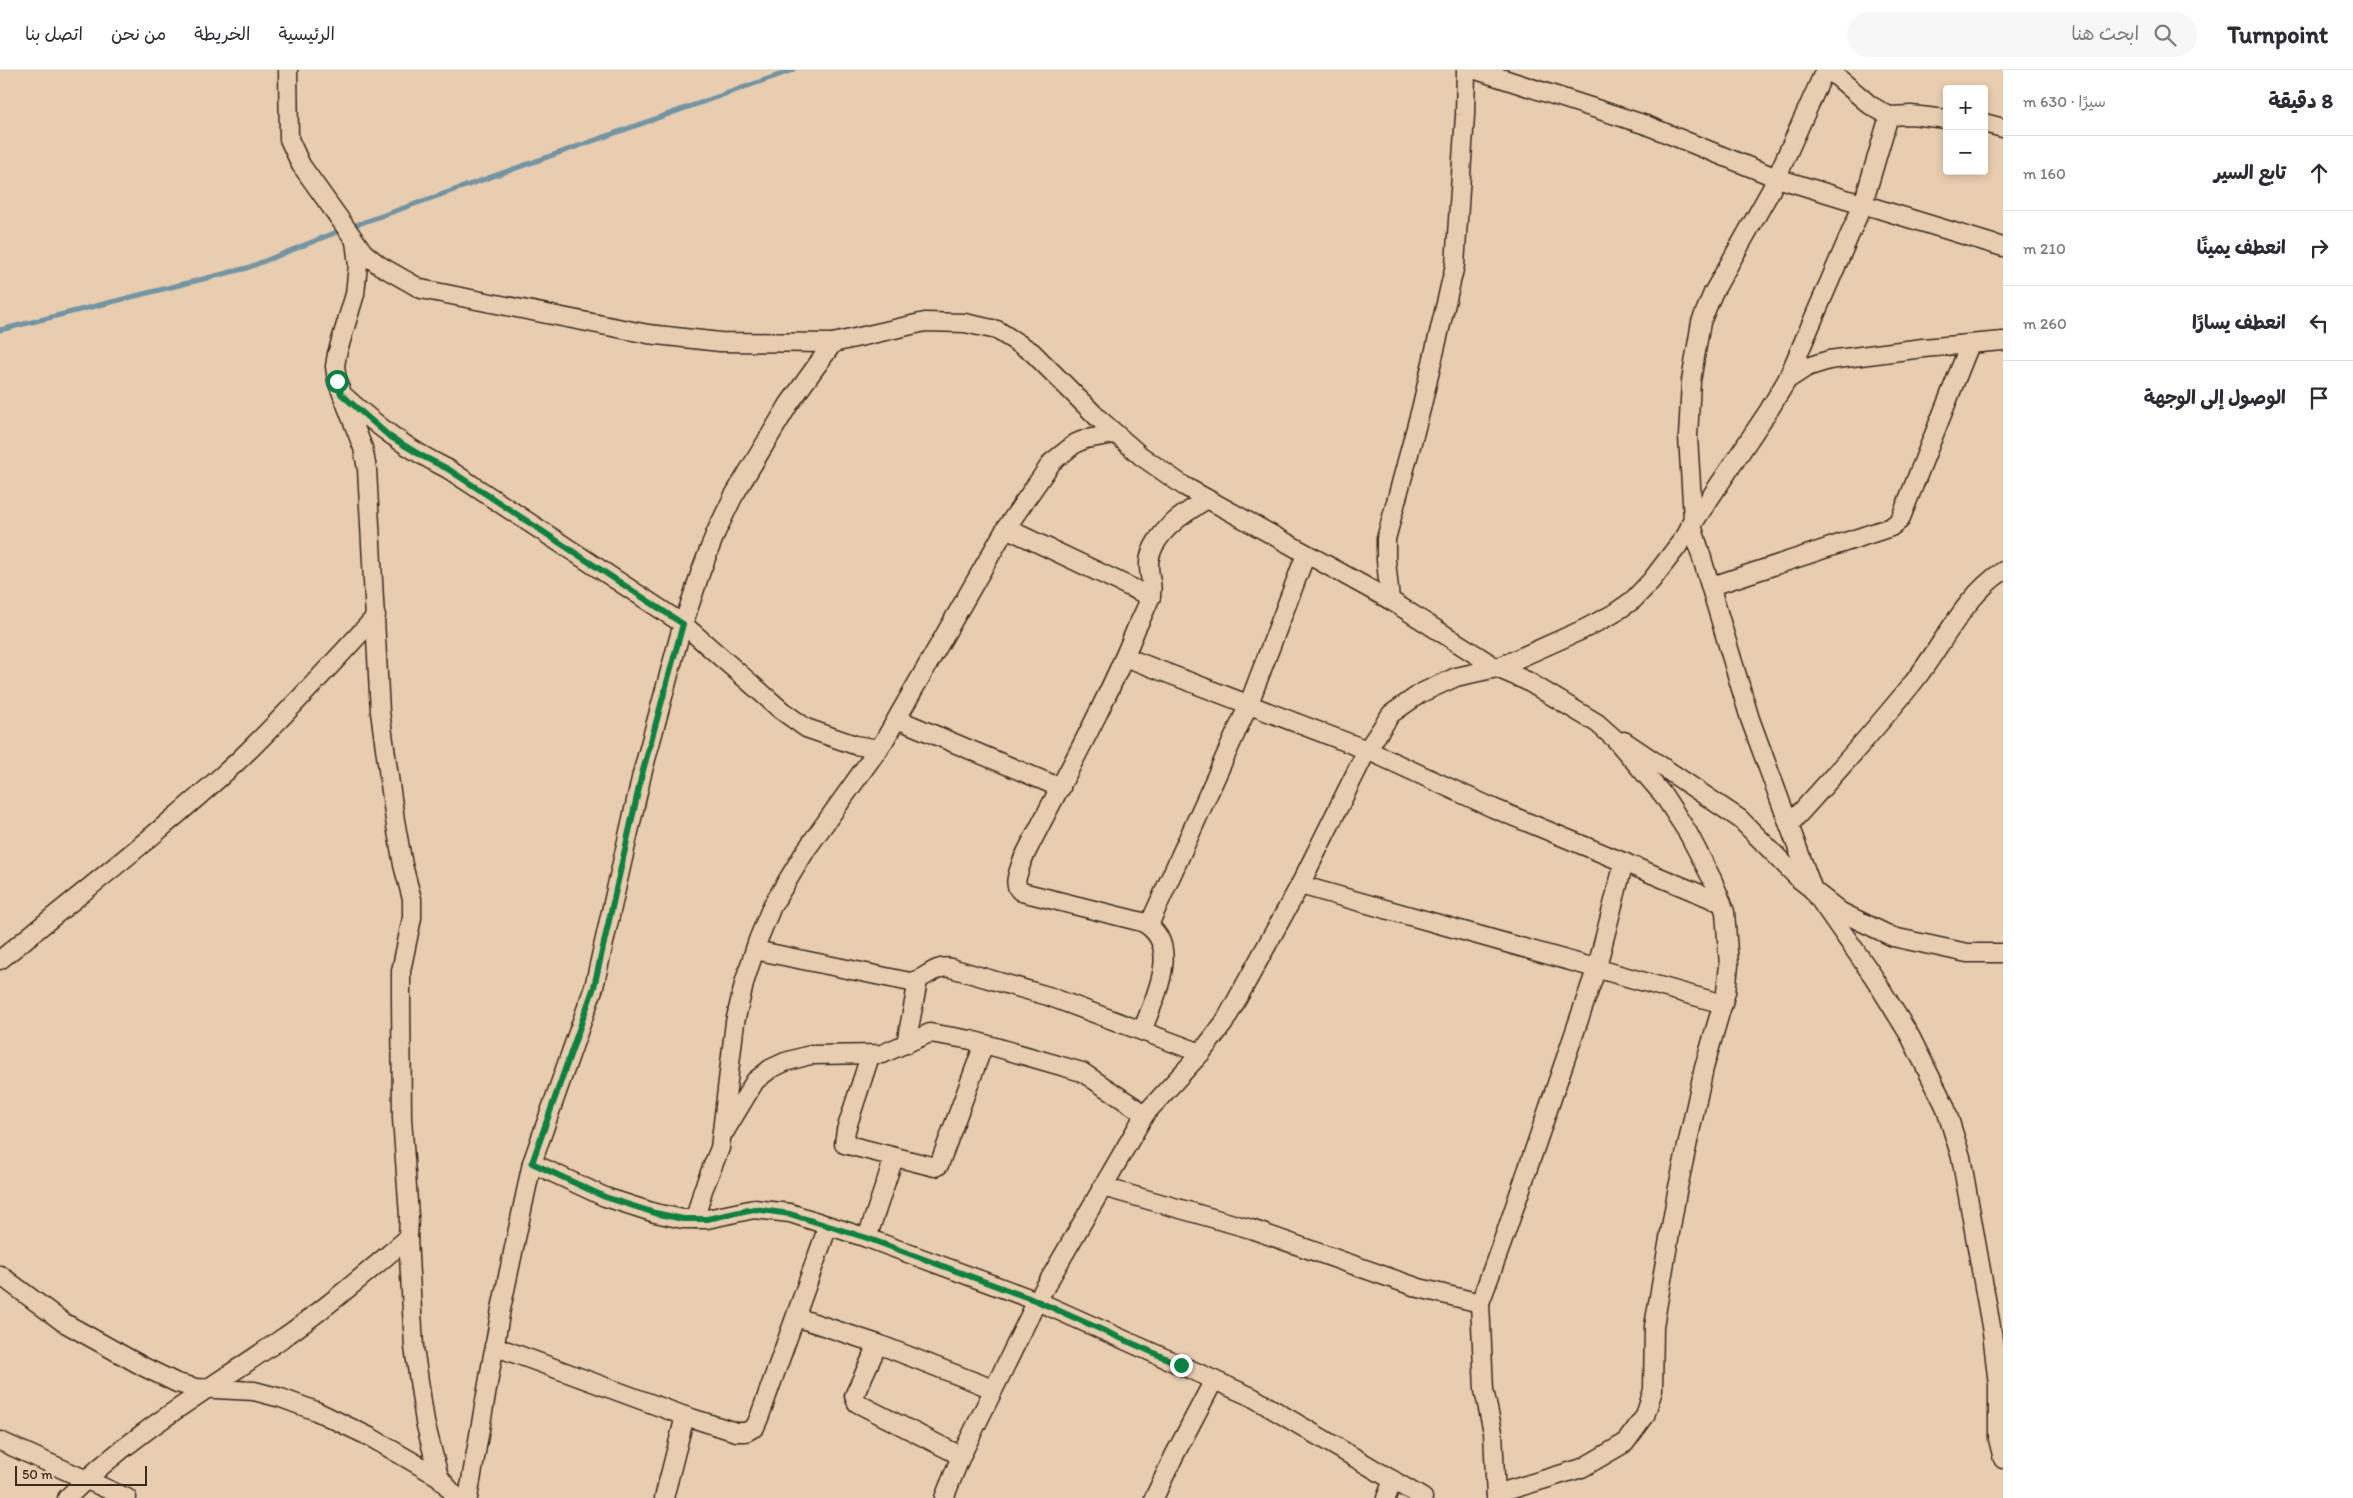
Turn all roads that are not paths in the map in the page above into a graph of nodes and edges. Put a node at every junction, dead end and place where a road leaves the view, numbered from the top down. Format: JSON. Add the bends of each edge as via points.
{"nodes":[{"id":1,"x":288,"y":70,"type":"edge"},
{"id":2,"x":1466,"y":70,"type":"edge"},
{"id":3,"x":1476,"y":70,"type":"edge"},
{"id":4,"x":1825,"y":70,"type":"edge"},
{"id":5,"x":1829,"y":70,"type":"edge"},
{"id":6,"x":1889,"y":116,"type":"junction"},
{"id":7,"x":1943,"y":119,"type":"edge"},
{"id":8,"x":1988,"y":124,"type":"edge"},
{"id":9,"x":2003,"y":128,"type":"edge"},
{"id":10,"x":1777,"y":178,"type":"junction"},
{"id":11,"x":1863,"y":204,"type":"junction"},
{"id":12,"x":355,"y":239,"type":"junction"},
{"id":13,"x":2003,"y":247,"type":"edge"},
{"id":14,"x":2003,"y":341,"type":"edge"},
{"id":15,"x":834,"y":343,"type":"junction"},
{"id":16,"x":1970,"y":344,"type":"junction"},
{"id":17,"x":1787,"y":380,"type":"junction"},
{"id":18,"x":341,"y":394,"type":"junction"},
{"id":19,"x":1115,"y":434,"type":"junction"},
{"id":20,"x":1207,"y":499,"type":"junction"},
{"id":21,"x":1692,"y":525,"type":"junction"},
{"id":22,"x":1006,"y":528,"type":"junction"},
{"id":23,"x":1306,"y":554,"type":"junction"},
{"id":24,"x":2003,"y":571,"type":"edge"},
{"id":25,"x":1712,"y":586,"type":"junction"},
{"id":26,"x":1151,"y":596,"type":"junction"},
{"id":27,"x":1390,"y":600,"type":"junction"},
{"id":28,"x":376,"y":616,"type":"junction"},
{"id":29,"x":683,"y":624,"type":"junction"},
{"id":30,"x":1125,"y":657,"type":"junction"},
{"id":31,"x":1497,"y":668,"type":"junction"},
{"id":32,"x":1248,"y":706,"type":"junction"},
{"id":33,"x":897,"y":719,"type":"junction"},
{"id":34,"x":1597,"y":723,"type":"junction"},
{"id":35,"x":879,"y":749,"type":"junction"},
{"id":36,"x":1367,"y":750,"type":"junction"},
{"id":37,"x":1061,"y":788,"type":"junction"},
{"id":38,"x":1789,"y":825,"type":"junction"},
{"id":39,"x":1624,"y":862,"type":"junction"},
{"id":40,"x":1300,"y":886,"type":"junction"},
{"id":41,"x":1813,"y":890,"type":"junction"},
{"id":42,"x":1722,"y":903,"type":"junction"},
{"id":43,"x":1149,"y":926,"type":"junction"},
{"id":44,"x":755,"y":950,"type":"junction"},
{"id":45,"x":2003,"y":953,"type":"edge"},
{"id":46,"x":0,"y":960,"type":"edge"},
{"id":47,"x":1597,"y":967,"type":"junction"},
{"id":48,"x":918,"y":981,"type":"junction"},
{"id":49,"x":1723,"y":1004,"type":"junction"},
{"id":50,"x":1142,"y":1031,"type":"junction"},
{"id":51,"x":906,"y":1044,"type":"junction"},
{"id":52,"x":984,"y":1044,"type":"junction"},
{"id":53,"x":1201,"y":1053,"type":"junction"},
{"id":54,"x":870,"y":1056,"type":"junction"},
{"id":55,"x":1145,"y":1114,"type":"junction"},
{"id":56,"x":722,"y":1136,"type":"junction"},
{"id":57,"x":894,"y":1158,"type":"junction"},
{"id":58,"x":532,"y":1163,"type":"junction"},
{"id":59,"x":1103,"y":1187,"type":"junction"},
{"id":60,"x":695,"y":1218,"type":"junction"},
{"id":61,"x":828,"y":1226,"type":"junction"},
{"id":62,"x":408,"y":1238,"type":"junction"},
{"id":63,"x":867,"y":1238,"type":"junction"},
{"id":64,"x":0,"y":1275,"type":"edge"},
{"id":65,"x":1037,"y":1301,"type":"junction"},
{"id":66,"x":1480,"y":1303,"type":"junction"},
{"id":67,"x":796,"y":1317,"type":"junction"},
{"id":68,"x":878,"y":1344,"type":"junction"},
{"id":69,"x":494,"y":1346,"type":"junction"},
{"id":70,"x":1214,"y":1380,"type":"junction"},
{"id":71,"x":209,"y":1389,"type":"junction"},
{"id":72,"x":993,"y":1389,"type":"junction"},
{"id":73,"x":685,"y":1416,"type":"junction"},
{"id":74,"x":0,"y":1441,"type":"edge"},
{"id":75,"x":961,"y":1456,"type":"junction"},
{"id":76,"x":2003,"y":1459,"type":"edge"},
{"id":77,"x":439,"y":1477,"type":"junction"},
{"id":78,"x":1393,"y":1480,"type":"junction"},
{"id":79,"x":85,"y":1481,"type":"junction"},
{"id":80,"x":1496,"y":1496,"type":"edge"},
{"id":81,"x":66,"y":1498,"type":"edge"},
{"id":82,"x":127,"y":1498,"type":"edge"},
{"id":83,"x":457,"y":1498,"type":"edge"},
{"id":84,"x":468,"y":1498,"type":"edge"},
{"id":85,"x":664,"y":1498,"type":"edge"},
{"id":86,"x":944,"y":1498,"type":"edge"},
{"id":87,"x":1154,"y":1498,"type":"edge"},
{"id":88,"x":1386,"y":1498,"type":"edge"},
{"id":89,"x":1423,"y":1498,"type":"edge"}],
"edges":[{"from":1,"to":12,"type":"street","via":[[289,139],[301,165]]},
{"from":2,"to":27,"type":"street","via":[[1455,264],[1386,540]]},
{"from":3,"to":10,"type":"street","via":[[1646,125]]},
{"from":4,"to":10,"type":"street"},
{"from":5,"to":6,"type":"street","via":[[1870,105]]},
{"from":6,"to":7,"type":"street"},
{"from":6,"to":11,"type":"street"},
{"from":8,"to":9,"type":"street"},
{"from":10,"to":11,"type":"street"},
{"from":10,"to":21,"type":"street","via":[[1712,293],[1701,322],[1691,381],[1688,437]]},
{"from":11,"to":13,"type":"street"},
{"from":11,"to":17,"type":"street"},
{"from":12,"to":15,"type":"street","via":[[364,253],[379,265],[421,289],[648,334],[720,342]]},
{"from":12,"to":18,"type":"street","via":[[358,265],[355,294],[335,366]]},
{"from":14,"to":16,"type":"street"},
{"from":15,"to":19,"type":"street","via":[[925,322],[965,323],[997,330],[1032,352]]},
{"from":15,"to":29,"type":"street","via":[[789,404],[733,497],[716,532]]},
{"from":16,"to":17,"type":"street","via":[[1829,360],[1807,367]]},
{"from":16,"to":25,"type":"street","via":[[1900,520],[1891,527]]},
{"from":17,"to":21,"type":"street"},
{"from":18,"to":28,"type":"street","via":[[363,448],[367,469]]},
{"from":18,"to":29,"type":"street","via":[[396,440],[448,469]]},
{"from":19,"to":20,"type":"street","via":[[1141,456]]},
{"from":19,"to":22,"type":"street","via":[[1086,439],[1065,450],[1052,462]]},
{"from":20,"to":23,"type":"street"},
{"from":20,"to":26,"type":"street","via":[[1171,525],[1153,548],[1148,573]]},
{"from":21,"to":25,"type":"street"},
{"from":21,"to":31,"type":"street","via":[[1651,582],[1633,600],[1582,630]]},
{"from":22,"to":26,"type":"street"},
{"from":22,"to":33,"type":"street"},
{"from":23,"to":27,"type":"street"},
{"from":23,"to":32,"type":"street"},
{"from":24,"to":38,"type":"street","via":[[1979,592],[1914,682]]},
{"from":25,"to":38,"type":"street","via":[[1750,719]]},
{"from":26,"to":30,"type":"street"},
{"from":27,"to":31,"type":"street"},
{"from":28,"to":46,"type":"street","via":[[238,761]]},
{"from":28,"to":62,"type":"street","via":[[385,756],[403,865],[412,899],[401,998]]},
{"from":29,"to":35,"type":"street","via":[[806,728],[855,746]]},
{"from":29,"to":58,"type":"street","via":[[645,764],[594,987]]},
{"from":30,"to":32,"type":"street"},
{"from":30,"to":37,"type":"street"},
{"from":31,"to":34,"type":"street"},
{"from":31,"to":36,"type":"street","via":[[1456,678],[1421,693],[1391,714]]},
{"from":32,"to":36,"type":"street"},
{"from":32,"to":43,"type":"street"},
{"from":33,"to":35,"type":"street"},
{"from":33,"to":37,"type":"street"},
{"from":34,"to":41,"type":"street","via":[[1740,819]]},
{"from":34,"to":42,"type":"street","via":[[1664,796],[1688,833]]},
{"from":35,"to":44,"type":"street","via":[[806,850],[772,906]]},
{"from":36,"to":39,"type":"street","via":[[1493,808]]},
{"from":36,"to":40,"type":"street"},
{"from":37,"to":43,"type":"street","via":[[1022,862],[1016,883],[1019,890]]},
{"from":38,"to":41,"type":"street"},
{"from":39,"to":42,"type":"street"},
{"from":39,"to":47,"type":"street"},
{"from":40,"to":47,"type":"street"},
{"from":40,"to":53,"type":"street","via":[[1233,1008]]},
{"from":41,"to":45,"type":"street","via":[[1842,912],[1893,937],[1967,953]]},
{"from":41,"to":76,"type":"street","via":[[1873,976],[1945,1106],[1961,1157],[1992,1332],[1998,1385],[1998,1439]]},
{"from":42,"to":49,"type":"street","via":[[1729,965]]},
{"from":43,"to":50,"type":"street","via":[[1161,940],[1164,970]]},
{"from":44,"to":48,"type":"street","via":[[899,981]]},
{"from":44,"to":56,"type":"street","via":[[735,1022]]},
{"from":47,"to":49,"type":"street"},
{"from":47,"to":66,"type":"street"},
{"from":48,"to":50,"type":"street","via":[[938,968],[951,968],[1048,996]]},
{"from":48,"to":51,"type":"street"},
{"from":49,"to":80,"type":"street","via":[[1704,1068],[1677,1192],[1654,1326],[1653,1390],[1645,1416],[1625,1443],[1582,1468]]},
{"from":50,"to":53,"type":"street"},
{"from":51,"to":52,"type":"street","via":[[930,1033]]},
{"from":51,"to":54,"type":"street"},
{"from":52,"to":55,"type":"street","via":[[1082,1072]]},
{"from":52,"to":57,"type":"street","via":[[939,1165],[935,1167]]},
{"from":53,"to":55,"type":"street"},
{"from":54,"to":56,"type":"street","via":[[810,1055],[762,1073]]},
{"from":54,"to":57,"type":"street","via":[[844,1144]]},
{"from":55,"to":59,"type":"street"},
{"from":56,"to":60,"type":"street"},
{"from":57,"to":63,"type":"street"},
{"from":58,"to":60,"type":"street","via":[[629,1205],[655,1213]]},
{"from":58,"to":69,"type":"street"},
{"from":59,"to":65,"type":"street"},
{"from":59,"to":66,"type":"street","via":[[1251,1229],[1420,1288]]},
{"from":60,"to":61,"type":"street","via":[[766,1209]]},
{"from":61,"to":63,"type":"street"},
{"from":61,"to":67,"type":"street"},
{"from":62,"to":71,"type":"street","via":[[315,1315]]},
{"from":62,"to":77,"type":"street","via":[[414,1347],[425,1422]]},
{"from":63,"to":65,"type":"street"},
{"from":64,"to":71,"type":"street","via":[[64,1322],[144,1367],[176,1383]]},
{"from":65,"to":70,"type":"street"},
{"from":65,"to":72,"type":"street"},
{"from":66,"to":80,"type":"street","via":[[1484,1390],[1493,1432]]},
{"from":67,"to":68,"type":"street"},
{"from":67,"to":73,"type":"street","via":[[755,1427],[746,1432],[736,1432]]},
{"from":68,"to":72,"type":"street"},
{"from":68,"to":75,"type":"street","via":[[854,1396],[857,1403]]},
{"from":69,"to":73,"type":"street"},
{"from":69,"to":84,"type":"street"},
{"from":70,"to":78,"type":"street","via":[[1252,1397]]},
{"from":70,"to":87,"type":"street"},
{"from":71,"to":77,"type":"street","via":[[254,1391],[316,1411],[370,1437]]},
{"from":71,"to":79,"type":"street","via":[[162,1419]]},
{"from":72,"to":75,"type":"street"},
{"from":73,"to":85,"type":"street"},
{"from":74,"to":79,"type":"street"},
{"from":75,"to":86,"type":"street"},
{"from":77,"to":83,"type":"street"},
{"from":78,"to":88,"type":"street"},
{"from":78,"to":89,"type":"street"},
{"from":79,"to":81,"type":"street"},
{"from":79,"to":82,"type":"street"}]}
